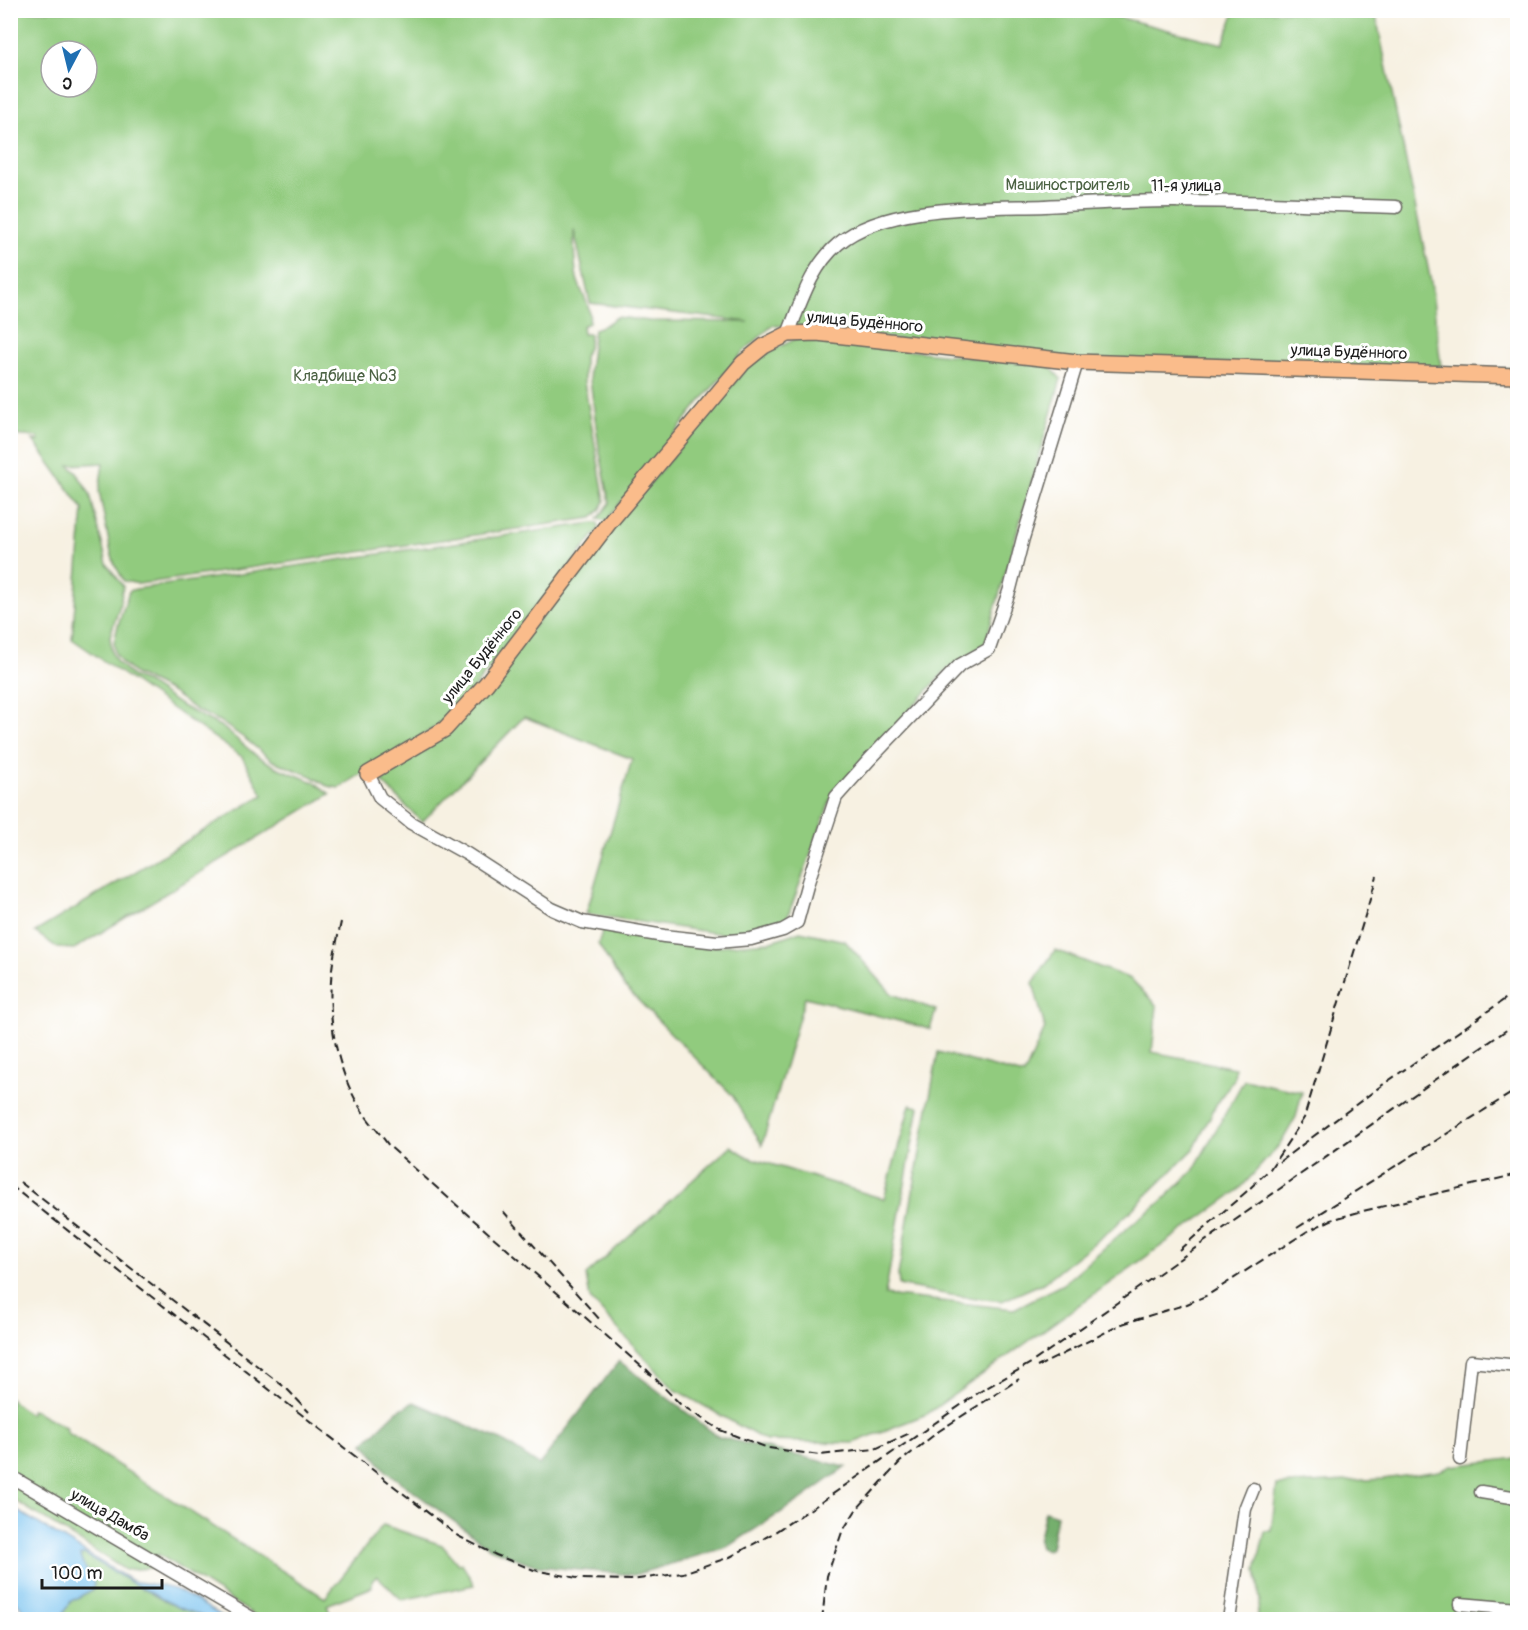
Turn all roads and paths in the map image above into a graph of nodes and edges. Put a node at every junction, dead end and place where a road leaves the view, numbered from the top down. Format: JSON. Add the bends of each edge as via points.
{"nodes":[{"id":1,"x":1396,"y":207,"type":"dead end"},
{"id":2,"x":788,"y":334,"type":"junction"},
{"id":3,"x":1077,"y":362,"type":"junction"},
{"id":4,"x":1518,"y":376,"type":"edge"},
{"id":5,"x":368,"y":774,"type":"joint"},
{"id":6,"x":1518,"y":1366,"type":"edge"},
{"id":7,"x":1460,"y":1459,"type":"dead end"},
{"id":8,"x":10,"y":1476,"type":"edge"},
{"id":9,"x":1253,"y":1489,"type":"dead end"},
{"id":10,"x":1481,"y":1492,"type":"dead end"},
{"id":11,"x":1518,"y":1498,"type":"edge"},
{"id":12,"x":1460,"y":1604,"type":"dead end"},
{"id":13,"x":1518,"y":1610,"type":"edge"},
{"id":14,"x":255,"y":1620,"type":"edge"},
{"id":15,"x":1229,"y":1620,"type":"edge"}],
"edges":[{"from":1,"to":2,"type":"street","name":"11-я улица","via":[[1172,201],[949,210],[903,216],[867,225],[839,243],[820,263]]},
{"from":2,"to":3,"type":"main road","name":"улица Будённого","via":[[817,333]]},
{"from":2,"to":5,"type":"main road","name":"улица Будённого","via":[[743,363],[608,524],[486,684],[445,729]]},
{"from":3,"to":4,"type":"main road","name":"улица Будённого"},
{"from":3,"to":5,"type":"street","via":[[989,649],[960,665],[836,797],[797,922],[751,939],[717,942],[582,922],[552,909],[411,822],[380,798]]},
{"from":6,"to":7,"type":"street","via":[[1471,1361]]},
{"from":8,"to":14,"type":"street","name":"улица Дамба"},
{"from":9,"to":15,"type":"street","via":[[1245,1509]]},
{"from":10,"to":11,"type":"street"},
{"from":12,"to":13,"type":"street"}]}
